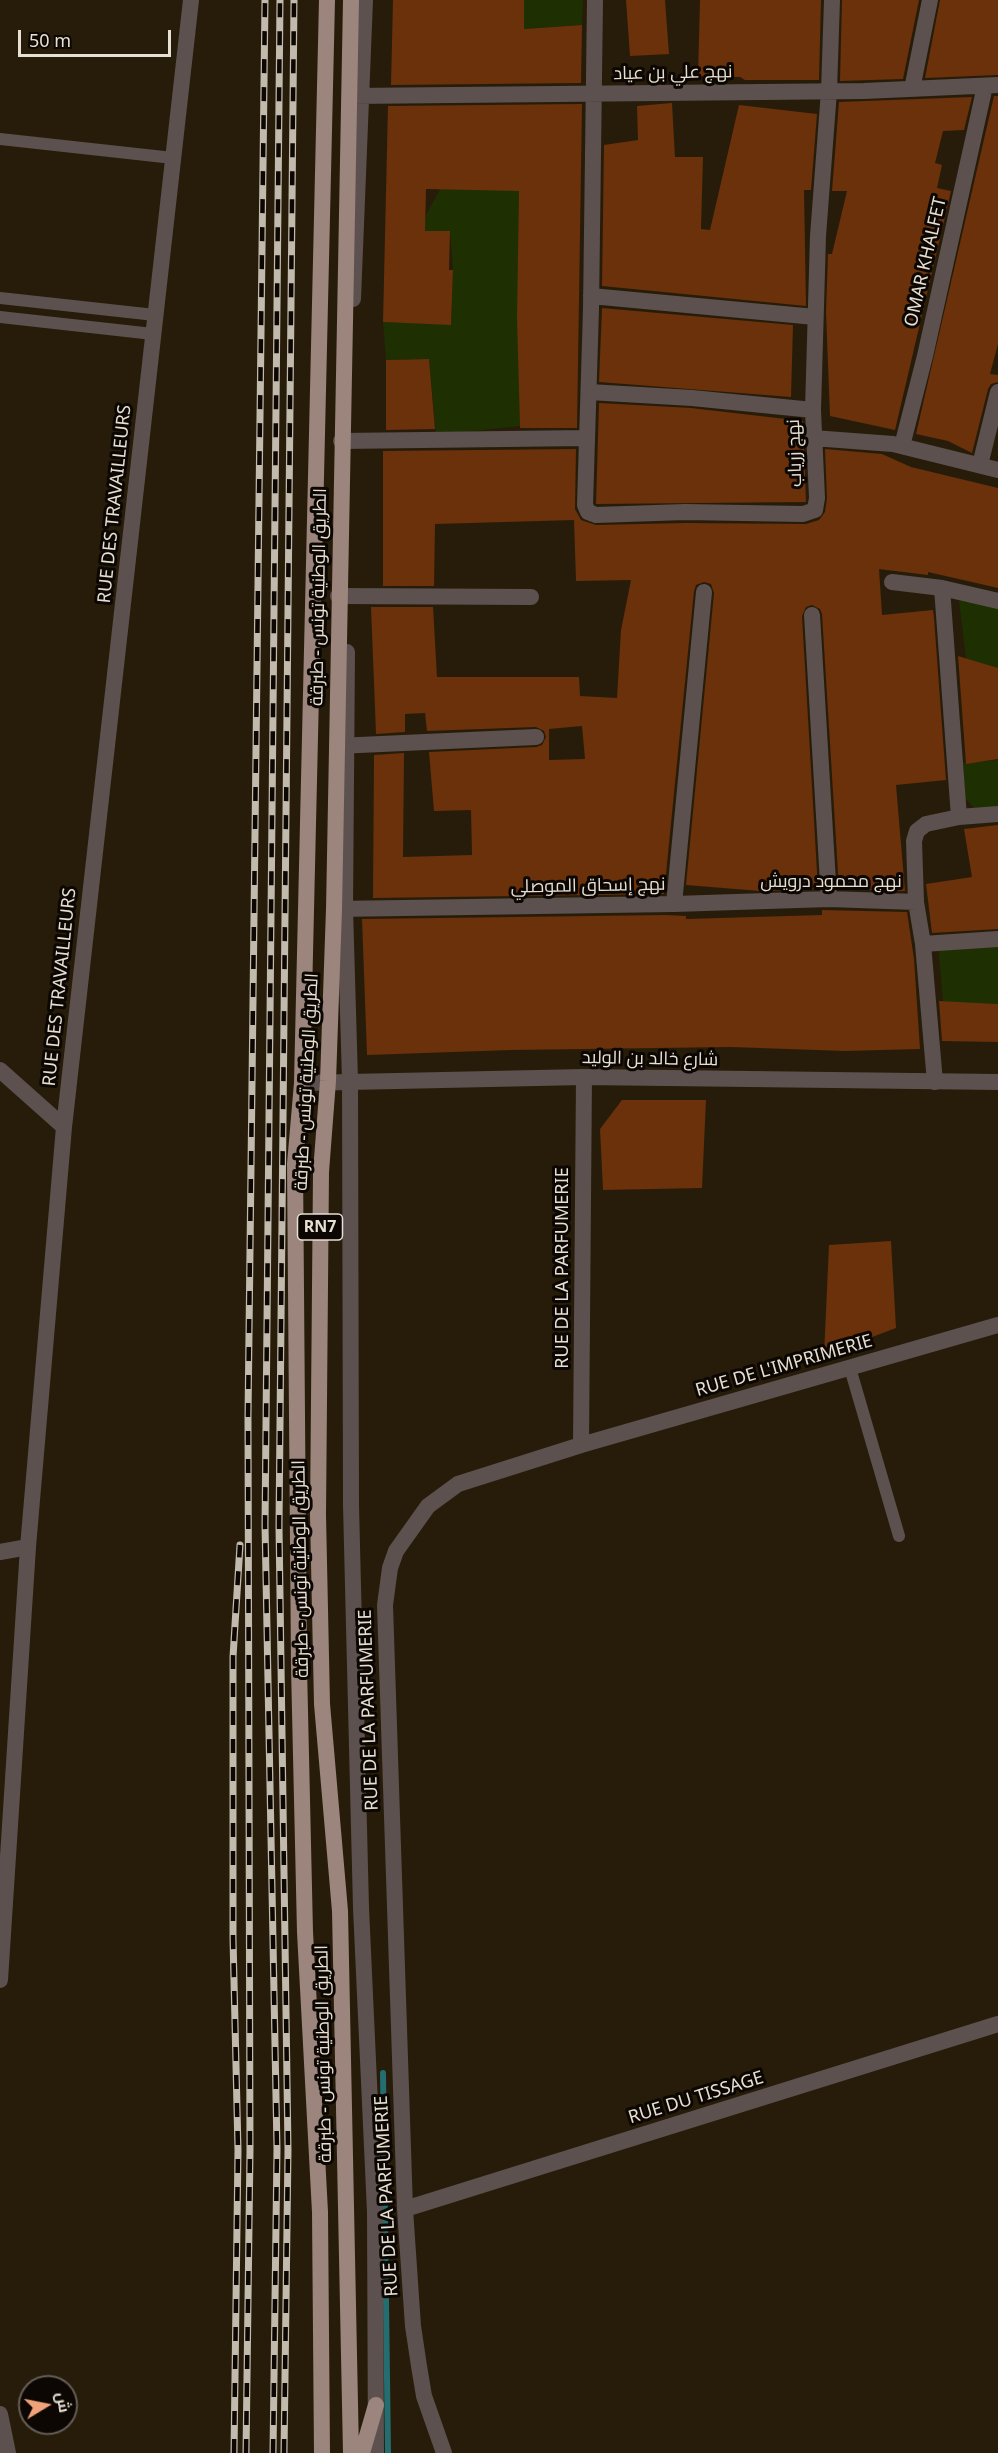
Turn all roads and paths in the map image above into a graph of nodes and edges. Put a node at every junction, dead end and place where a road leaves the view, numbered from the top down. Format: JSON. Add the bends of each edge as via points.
{"nodes":[{"id":1,"x":191,"y":0,"type":"edge"},
{"id":2,"x":327,"y":0,"type":"edge"},
{"id":3,"x":351,"y":0,"type":"edge"},
{"id":4,"x":364,"y":0,"type":"edge"},
{"id":5,"x":595,"y":0,"type":"edge"},
{"id":6,"x":832,"y":0,"type":"edge"},
{"id":7,"x":930,"y":0,"type":"edge"},
{"id":8,"x":992,"y":85,"type":"edge"},
{"id":9,"x":912,"y":88,"type":"junction"},
{"id":10,"x":829,"y":91,"type":"junction"},
{"id":11,"x":592,"y":94,"type":"junction"},
{"id":12,"x":355,"y":96,"type":"junction"},
{"id":13,"x":0,"y":139,"type":"edge"},
{"id":14,"x":173,"y":158,"type":"junction"},
{"id":15,"x":591,"y":296,"type":"junction"},
{"id":16,"x":0,"y":298,"type":"edge"},
{"id":17,"x":155,"y":315,"type":"junction"},
{"id":18,"x":0,"y":317,"type":"edge"},
{"id":19,"x":815,"y":317,"type":"junction"},
{"id":20,"x":153,"y":334,"type":"junction"},
{"id":21,"x":589,"y":392,"type":"junction"},
{"id":22,"x":998,"y":392,"type":"edge"},
{"id":23,"x":813,"y":410,"type":"junction"},
{"id":24,"x":587,"y":438,"type":"junction"},
{"id":25,"x":813,"y":438,"type":"junction"},
{"id":26,"x":344,"y":441,"type":"junction"},
{"id":27,"x":902,"y":446,"type":"junction"},
{"id":28,"x":980,"y":465,"type":"junction"},
{"id":29,"x":998,"y":470,"type":"edge"},
{"id":30,"x":892,"y":582,"type":"dead end"},
{"id":31,"x":942,"y":588,"type":"junction"},
{"id":32,"x":704,"y":592,"type":"dead end"},
{"id":33,"x":342,"y":596,"type":"junction"},
{"id":34,"x":531,"y":597,"type":"dead end"},
{"id":35,"x":998,"y":601,"type":"edge"},
{"id":36,"x":812,"y":615,"type":"dead end"},
{"id":37,"x":536,"y":737,"type":"dead end"},
{"id":38,"x":341,"y":746,"type":"junction"},
{"id":39,"x":998,"y":814,"type":"edge"},
{"id":40,"x":959,"y":817,"type":"junction"},
{"id":41,"x":829,"y":899,"type":"junction"},
{"id":42,"x":916,"y":902,"type":"junction"},
{"id":43,"x":674,"y":904,"type":"junction"},
{"id":44,"x":339,"y":909,"type":"junction"},
{"id":45,"x":998,"y":939,"type":"edge"},
{"id":46,"x":923,"y":944,"type":"junction"},
{"id":47,"x":0,"y":1070,"type":"edge"},
{"id":48,"x":584,"y":1077,"type":"junction"},
{"id":49,"x":350,"y":1080,"type":"junction"},
{"id":50,"x":328,"y":1081,"type":"junction"},
{"id":51,"x":934,"y":1082,"type":"junction"},
{"id":52,"x":998,"y":1082,"type":"edge"},
{"id":53,"x":302,"y":1083,"type":"junction"},
{"id":54,"x":64,"y":1127,"type":"junction"},
{"id":55,"x":998,"y":1325,"type":"edge"},
{"id":56,"x":850,"y":1368,"type":"junction"},
{"id":57,"x":581,"y":1445,"type":"junction"},
{"id":58,"x":899,"y":1536,"type":"dead end"},
{"id":59,"x":28,"y":1547,"type":"junction"},
{"id":60,"x":0,"y":1552,"type":"edge"},
{"id":61,"x":0,"y":1980,"type":"edge"},
{"id":62,"x":998,"y":2024,"type":"edge"},
{"id":63,"x":405,"y":2209,"type":"junction"},
{"id":64,"x":376,"y":2405,"type":"junction"},
{"id":65,"x":0,"y":2414,"type":"edge"},
{"id":66,"x":8,"y":2453,"type":"edge"},
{"id":67,"x":322,"y":2453,"type":"edge"},
{"id":68,"x":351,"y":2453,"type":"edge"},
{"id":69,"x":362,"y":2453,"type":"edge"},
{"id":70,"x":376,"y":2453,"type":"edge"},
{"id":71,"x":444,"y":2453,"type":"edge"}],
"edges":[{"from":1,"to":14,"type":"street","name":"RUE DES TRAVAILLEURS"},
{"from":2,"to":53,"type":"main road","name":"الطريق الوطنية تونس - طبرقة","number":"RN7"},
{"from":3,"to":12,"type":"main road","name":"الطريق الوطنية تونس - طبرقة","number":"RN7"},
{"from":4,"to":12,"type":"street"},
{"from":5,"to":11,"type":"street"},
{"from":6,"to":10,"type":"street","name":"نهج زرياب"},
{"from":7,"to":9,"type":"street"},
{"from":8,"to":9,"type":"street","name":"نهج علي بن عياد"},
{"from":8,"to":27,"type":"street","name":"OMAR KHALFET"},
{"from":9,"to":10,"type":"street","name":"نهج علي بن عياد"},
{"from":10,"to":11,"type":"street","name":"نهج علي بن عياد"},
{"from":10,"to":19,"type":"street","name":"نهج زرياب"},
{"from":11,"to":12,"type":"street","name":"نهج علي بن عياد"},
{"from":11,"to":15,"type":"street"},
{"from":12,"to":26,"type":"main road","name":"الطريق الوطنية تونس - طبرقة","number":"RN7"},
{"from":13,"to":14,"type":"lane"},
{"from":14,"to":17,"type":"street","name":"RUE DES TRAVAILLEURS"},
{"from":15,"to":19,"type":"street"},
{"from":15,"to":21,"type":"street"},
{"from":16,"to":17,"type":"lane"},
{"from":17,"to":20,"type":"street","name":"RUE DES TRAVAILLEURS"},
{"from":18,"to":20,"type":"lane"},
{"from":19,"to":23,"type":"street","name":"نهج زرياب"},
{"from":20,"to":54,"type":"street","name":"RUE DES TRAVAILLEURS"},
{"from":21,"to":23,"type":"street"},
{"from":21,"to":24,"type":"street"},
{"from":22,"to":28,"type":"street"},
{"from":23,"to":25,"type":"street","name":"نهج زرياب"},
{"from":24,"to":25,"type":"street","name":"نهج زرياب","via":[[585,505],[588,512],[596,515],[811,513],[817,498]]},
{"from":24,"to":26,"type":"street"},
{"from":25,"to":27,"type":"street"},
{"from":26,"to":33,"type":"main road","name":"الطريق الوطنية تونس - طبرقة","number":"RN7"},
{"from":27,"to":28,"type":"street"},
{"from":28,"to":29,"type":"street"},
{"from":30,"to":31,"type":"street"},
{"from":31,"to":35,"type":"street"},
{"from":31,"to":40,"type":"street"},
{"from":32,"to":43,"type":"street","name":"نهج إسحاق الموصلي"},
{"from":33,"to":34,"type":"street"},
{"from":33,"to":38,"type":"main road","name":"الطريق الوطنية تونس - طبرقة","number":"RN7"},
{"from":36,"to":41,"type":"street"},
{"from":37,"to":38,"type":"street"},
{"from":38,"to":44,"type":"main road","name":"الطريق الوطنية تونس - طبرقة","number":"RN7"},
{"from":39,"to":40,"type":"street"},
{"from":40,"to":42,"type":"street","via":[[932,822],[917,831]]},
{"from":41,"to":42,"type":"street","name":"نهج محمود درويش"},
{"from":41,"to":43,"type":"street","name":"نهج محمود درويش"},
{"from":42,"to":46,"type":"street","name":"نهج محمود درويش"},
{"from":43,"to":44,"type":"street","name":"نهج إسحاق الموصلي"},
{"from":44,"to":49,"type":"street"},
{"from":44,"to":50,"type":"main road","name":"الطريق الوطنية تونس - طبرقة","number":"RN7"},
{"from":45,"to":46,"type":"street"},
{"from":46,"to":51,"type":"street","name":"نهج محمود درويش"},
{"from":47,"to":54,"type":"street"},
{"from":48,"to":49,"type":"street","name":"شارع خالد بن الوليد"},
{"from":48,"to":51,"type":"street","name":"شارع خالد بن الوليد"},
{"from":48,"to":57,"type":"street","name":"RUE DE LA PARFUMERIE"},
{"from":49,"to":50,"type":"street","name":"شارع خالد بن الوليد"},
{"from":49,"to":64,"type":"street","via":[[351,1517],[361,1896],[375,2212]]},
{"from":50,"to":53,"type":"street","name":"شارع خالد بن الوليد"},
{"from":50,"to":68,"type":"main road","name":"الطريق الوطنية تونس - طبرقة","number":"RN7","via":[[321,1172],[318,1515],[322,1704],[340,1911]]},
{"from":51,"to":52,"type":"street","name":"شارع خالد بن الوليد"},
{"from":53,"to":67,"type":"main road","name":"الطريق الوطنية تونس - طبرقة","number":"RN7","via":[[295,1164],[299,1667],[305,1932],[320,2212]]},
{"from":54,"to":59,"type":"street","name":"RUE DES TRAVAILLEURS"},
{"from":55,"to":56,"type":"street","name":"RUE DE L'IMPRIMERIE"},
{"from":56,"to":57,"type":"street","name":"RUE DE L'IMPRIMERIE"},
{"from":56,"to":58,"type":"lane"},
{"from":57,"to":63,"type":"street","name":"RUE DE LA PARFUMERIE","via":[[488,1473],[440,1495],[417,1519],[390,1568],[385,1605]]},
{"from":59,"to":60,"type":"street"},
{"from":59,"to":61,"type":"street","name":"RUE DES TRAVAILLEURS"},
{"from":62,"to":63,"type":"street","name":"RUE DU TISSAGE"},
{"from":63,"to":71,"type":"street","name":"RUE DE LA PARFUMERIE","via":[[419,2366],[424,2396]]},
{"from":64,"to":69,"type":"main road"},
{"from":64,"to":70,"type":"street"},
{"from":65,"to":66,"type":"street"}]}
